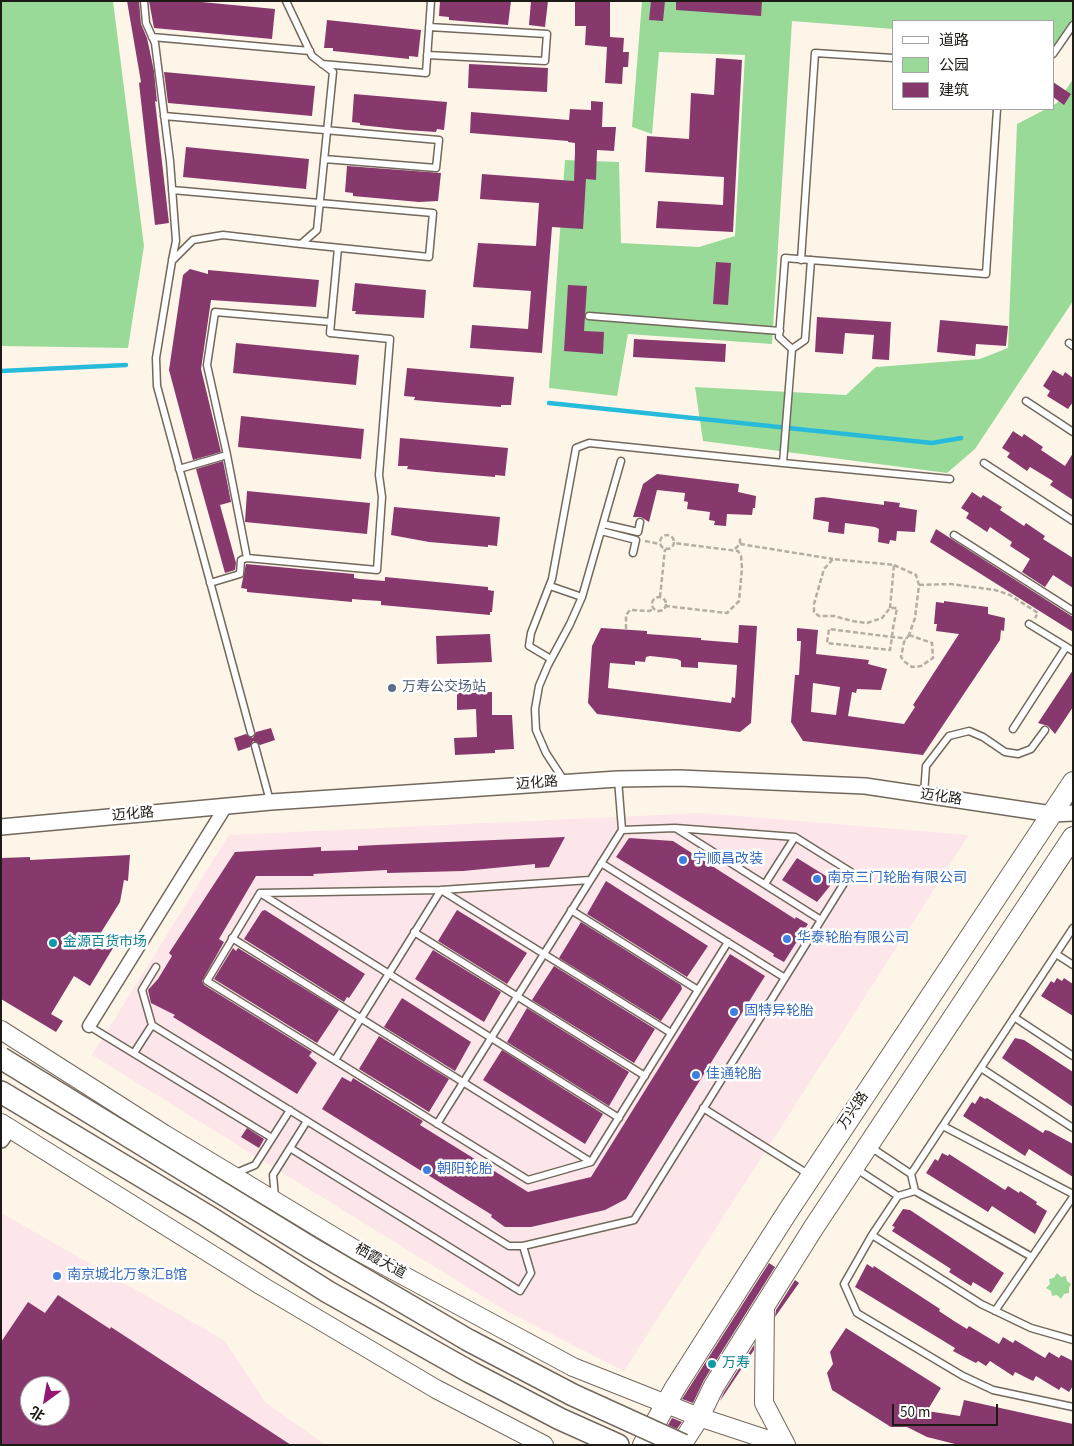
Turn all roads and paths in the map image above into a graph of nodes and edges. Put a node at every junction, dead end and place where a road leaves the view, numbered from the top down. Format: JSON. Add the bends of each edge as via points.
{"nodes":[{"id":1,"x":144,"y":1,"type":"edge"},
{"id":2,"x":286,"y":1,"type":"edge"},
{"id":3,"x":431,"y":1,"type":"edge"},
{"id":4,"x":1073,"y":25,"type":"edge"},
{"id":5,"x":429,"y":27,"type":"junction"},
{"id":6,"x":152,"y":37,"type":"junction"},
{"id":7,"x":310,"y":51,"type":"junction"},
{"id":8,"x":1054,"y":53,"type":"edge"},
{"id":9,"x":427,"y":55,"type":"junction"},
{"id":10,"x":892,"y":58,"type":"edge"},
{"id":11,"x":322,"y":64,"type":"junction"},
{"id":12,"x":997,"y":110,"type":"edge"},
{"id":13,"x":164,"y":116,"type":"junction"},
{"id":14,"x":327,"y":129,"type":"junction"},
{"id":15,"x":324,"y":159,"type":"junction"},
{"id":16,"x":172,"y":190,"type":"junction"},
{"id":17,"x":320,"y":203,"type":"junction"},
{"id":18,"x":301,"y":244,"type":"junction"},
{"id":19,"x":338,"y":248,"type":"junction"},
{"id":20,"x":802,"y":260,"type":"junction"},
{"id":21,"x":812,"y":260,"type":"junction"},
{"id":22,"x":172,"y":261,"type":"junction"},
{"id":23,"x":589,"y":316,"type":"dead end"},
{"id":24,"x":331,"y":322,"type":"junction"},
{"id":25,"x":780,"y":331,"type":"junction"},
{"id":26,"x":792,"y":349,"type":"junction"},
{"id":27,"x":1026,"y":401,"type":"dead end"},
{"id":28,"x":1073,"y":432,"type":"edge"},
{"id":29,"x":228,"y":456,"type":"junction"},
{"id":30,"x":621,"y":462,"type":"dead end"},
{"id":31,"x":783,"y":462,"type":"junction"},
{"id":32,"x":984,"y":463,"type":"dead end"},
{"id":33,"x":179,"y":469,"type":"junction"},
{"id":34,"x":950,"y":480,"type":"dead end"},
{"id":35,"x":1073,"y":521,"type":"edge"},
{"id":36,"x":640,"y":522,"type":"dead end"},
{"id":37,"x":603,"y":524,"type":"junction"},
{"id":38,"x":601,"y":531,"type":"junction"},
{"id":39,"x":638,"y":532,"type":"junction"},
{"id":40,"x":954,"y":535,"type":"dead end"},
{"id":41,"x":740,"y":536,"type":"dead end"},
{"id":42,"x":636,"y":540,"type":"junction"},
{"id":43,"x":674,"y":543,"type":"junction"},
{"id":44,"x":660,"y":544,"type":"junction"},
{"id":45,"x":740,"y":544,"type":"junction"},
{"id":46,"x":665,"y":549,"type":"junction"},
{"id":47,"x":736,"y":549,"type":"junction"},
{"id":48,"x":634,"y":553,"type":"dead end"},
{"id":49,"x":247,"y":558,"type":"junction"},
{"id":50,"x":833,"y":559,"type":"junction"},
{"id":51,"x":894,"y":565,"type":"junction"},
{"id":52,"x":210,"y":583,"type":"junction"},
{"id":53,"x":919,"y":585,"type":"junction"},
{"id":54,"x":550,"y":586,"type":"junction"},
{"id":55,"x":582,"y":597,"type":"junction"},
{"id":56,"x":660,"y":598,"type":"junction"},
{"id":57,"x":665,"y":606,"type":"junction"},
{"id":58,"x":890,"y":608,"type":"junction"},
{"id":59,"x":654,"y":609,"type":"junction"},
{"id":60,"x":1073,"y":611,"type":"edge"},
{"id":61,"x":1030,"y":624,"type":"joint"},
{"id":62,"x":626,"y":629,"type":"dead end"},
{"id":63,"x":909,"y":635,"type":"junction"},
{"id":64,"x":892,"y":636,"type":"junction"},
{"id":65,"x":906,"y":639,"type":"junction"},
{"id":66,"x":1066,"y":647,"type":"junction"},
{"id":67,"x":1073,"y":651,"type":"edge"},
{"id":68,"x":551,"y":659,"type":"junction"},
{"id":69,"x":1013,"y":729,"type":"dead end"},
{"id":70,"x":1045,"y":730,"type":"dead end"},
{"id":71,"x":251,"y":733,"type":"dead end"},
{"id":72,"x":255,"y":746,"type":"dead end"},
{"id":73,"x":618,"y":779,"type":"junction"},
{"id":74,"x":566,"y":782,"type":"junction"},
{"id":75,"x":1073,"y":782,"type":"edge"},
{"id":76,"x":924,"y":795,"type":"junction"},
{"id":77,"x":271,"y":802,"type":"junction"},
{"id":78,"x":226,"y":806,"type":"junction"},
{"id":79,"x":1073,"y":813,"type":"edge"},
{"id":80,"x":1052,"y":814,"type":"junction"},
{"id":81,"x":1,"y":827,"type":"edge"},
{"id":82,"x":676,"y":828,"type":"junction"},
{"id":83,"x":622,"y":830,"type":"junction"},
{"id":84,"x":794,"y":837,"type":"junction"},
{"id":85,"x":1073,"y":837,"type":"edge"},
{"id":86,"x":600,"y":863,"type":"junction"},
{"id":87,"x":590,"y":880,"type":"junction"},
{"id":88,"x":765,"y":884,"type":"junction"},
{"id":89,"x":441,"y":890,"type":"junction"},
{"id":90,"x":260,"y":893,"type":"junction"},
{"id":91,"x":571,"y":910,"type":"junction"},
{"id":92,"x":821,"y":920,"type":"junction"},
{"id":93,"x":1073,"y":928,"type":"edge"},
{"id":94,"x":414,"y":932,"type":"junction"},
{"id":95,"x":232,"y":938,"type":"junction"},
{"id":96,"x":728,"y":942,"type":"junction"},
{"id":97,"x":544,"y":954,"type":"junction"},
{"id":98,"x":1056,"y":954,"type":"junction"},
{"id":99,"x":1073,"y":965,"type":"edge"},
{"id":100,"x":156,"y":968,"type":"dead end"},
{"id":101,"x":389,"y":973,"type":"junction"},
{"id":102,"x":785,"y":978,"type":"junction"},
{"id":103,"x":698,"y":990,"type":"junction"},
{"id":104,"x":517,"y":996,"type":"junction"},
{"id":105,"x":1014,"y":1017,"type":"junction"},
{"id":106,"x":360,"y":1018,"type":"junction"},
{"id":107,"x":152,"y":1025,"type":"junction"},
{"id":108,"x":89,"y":1026,"type":"joint"},
{"id":109,"x":1,"y":1030,"type":"edge"},
{"id":110,"x":671,"y":1033,"type":"junction"},
{"id":111,"x":492,"y":1037,"type":"junction"},
{"id":112,"x":134,"y":1053,"type":"junction"},
{"id":113,"x":1073,"y":1056,"type":"edge"},
{"id":114,"x":1,"y":1058,"type":"edge"},
{"id":115,"x":334,"y":1060,"type":"junction"},
{"id":116,"x":981,"y":1068,"type":"junction"},
{"id":117,"x":644,"y":1076,"type":"junction"},
{"id":118,"x":463,"y":1082,"type":"junction"},
{"id":119,"x":1,"y":1092,"type":"edge"},
{"id":120,"x":703,"y":1108,"type":"junction"},
{"id":121,"x":290,"y":1110,"type":"junction"},
{"id":122,"x":618,"y":1118,"type":"junction"},
{"id":123,"x":307,"y":1121,"type":"junction"},
{"id":124,"x":437,"y":1124,"type":"junction"},
{"id":125,"x":943,"y":1126,"type":"junction"},
{"id":126,"x":1073,"y":1128,"type":"edge"},
{"id":127,"x":4,"y":1130,"type":"edge"},
{"id":128,"x":272,"y":1138,"type":"junction"},
{"id":129,"x":868,"y":1146,"type":"junction"},
{"id":130,"x":290,"y":1148,"type":"junction"},
{"id":131,"x":591,"y":1162,"type":"junction"},
{"id":132,"x":854,"y":1168,"type":"junction"},
{"id":133,"x":911,"y":1174,"type":"junction"},
{"id":134,"x":232,"y":1175,"type":"junction"},
{"id":135,"x":812,"y":1176,"type":"junction"},
{"id":136,"x":915,"y":1191,"type":"junction"},
{"id":137,"x":898,"y":1196,"type":"junction"},
{"id":138,"x":1073,"y":1196,"type":"edge"},
{"id":139,"x":275,"y":1201,"type":"junction"},
{"id":140,"x":872,"y":1235,"type":"junction"},
{"id":141,"x":523,"y":1246,"type":"junction"},
{"id":142,"x":1032,"y":1257,"type":"junction"},
{"id":143,"x":766,"y":1304,"type":"junction"},
{"id":144,"x":995,"y":1311,"type":"junction"},
{"id":145,"x":1073,"y":1340,"type":"edge"},
{"id":146,"x":666,"y":1404,"type":"junction"},
{"id":147,"x":1073,"y":1407,"type":"edge"},
{"id":148,"x":699,"y":1417,"type":"junction"},
{"id":149,"x":765,"y":1442,"type":"edge"},
{"id":150,"x":544,"y":1445,"type":"edge"},
{"id":151,"x":618,"y":1445,"type":"edge"},
{"id":152,"x":643,"y":1445,"type":"edge"},
{"id":153,"x":682,"y":1445,"type":"edge"},
{"id":154,"x":785,"y":1445,"type":"edge"}],
"edges":[{"from":1,"to":6,"type":"lane","via":[[146,23]]},
{"from":2,"to":7,"type":"lane"},
{"from":3,"to":5,"type":"lane"},
{"from":4,"to":8,"type":"lane"},
{"from":5,"to":9,"type":"lane"},
{"from":5,"to":9,"type":"lane","via":[[547,34],[545,61]]},
{"from":6,"to":7,"type":"lane"},
{"from":6,"to":13,"type":"lane"},
{"from":7,"to":11,"type":"lane"},
{"from":9,"to":11,"type":"lane","via":[[426,73]]},
{"from":10,"to":20,"type":"lane","via":[[815,52]]},
{"from":11,"to":14,"type":"lane","via":[[333,72]]},
{"from":12,"to":21,"type":"lane","via":[[986,274]]},
{"from":13,"to":14,"type":"lane"},
{"from":13,"to":16,"type":"lane"},
{"from":14,"to":15,"type":"lane"},
{"from":14,"to":15,"type":"lane","via":[[438,140],[436,168]]},
{"from":15,"to":17,"type":"lane"},
{"from":16,"to":17,"type":"lane"},
{"from":16,"to":22,"type":"lane","via":[[176,240]]},
{"from":17,"to":18,"type":"lane","via":[[317,230]]},
{"from":17,"to":19,"type":"lane","via":[[433,213],[429,258]]},
{"from":18,"to":19,"type":"lane"},
{"from":18,"to":22,"type":"lane","via":[[223,235],[193,240]]},
{"from":19,"to":24,"type":"lane"},
{"from":20,"to":21,"type":"lane"},
{"from":20,"to":25,"type":"lane","via":[[785,258]]},
{"from":21,"to":26,"type":"lane","via":[[805,340]]},
{"from":22,"to":33,"type":"lane","via":[[156,358],[157,386]]},
{"from":23,"to":25,"type":"lane"},
{"from":24,"to":29,"type":"lane","via":[[215,312],[207,365]]},
{"from":24,"to":49,"type":"lane","via":[[330,333],[390,339],[379,475],[382,497],[377,570]]},
{"from":25,"to":26,"type":"lane","via":[[779,337]]},
{"from":26,"to":31,"type":"lane"},
{"from":27,"to":28,"type":"lane"},
{"from":29,"to":33,"type":"lane"},
{"from":29,"to":49,"type":"lane"},
{"from":30,"to":37,"type":"lane"},
{"from":31,"to":34,"type":"lane"},
{"from":31,"to":54,"type":"lane","via":[[589,443],[576,448]]},
{"from":32,"to":35,"type":"lane"},
{"from":33,"to":52,"type":"lane"},
{"from":36,"to":39,"type":"lane"},
{"from":37,"to":38,"type":"lane"},
{"from":37,"to":39,"type":"lane"},
{"from":38,"to":42,"type":"lane"},
{"from":38,"to":55,"type":"lane"},
{"from":39,"to":42,"type":"lane"},
{"from":40,"to":60,"type":"lane"},
{"from":41,"to":45,"type":"path"},
{"from":42,"to":44,"type":"path"},
{"from":42,"to":48,"type":"lane"},
{"from":43,"to":44,"type":"path","via":[[668,535],[662,537]]},
{"from":43,"to":46,"type":"path"},
{"from":43,"to":47,"type":"path"},
{"from":44,"to":46,"type":"path"},
{"from":45,"to":47,"type":"path"},
{"from":45,"to":50,"type":"path"},
{"from":46,"to":56,"type":"path"},
{"from":47,"to":57,"type":"path","via":[[741,556],[742,568],[739,601],[727,613]]},
{"from":49,"to":52,"type":"lane","via":[[241,560],[240,574]]},
{"from":50,"to":51,"type":"path"},
{"from":50,"to":58,"type":"path","via":[[820,576],[814,612],[819,616],[867,623],[882,618]]},
{"from":51,"to":53,"type":"path","via":[[916,575]]},
{"from":51,"to":58,"type":"path"},
{"from":52,"to":71,"type":"lane"},
{"from":53,"to":61,"type":"path","via":[[952,584],[1010,595],[1038,613]]},
{"from":53,"to":63,"type":"path","via":[[914,624]]},
{"from":54,"to":55,"type":"lane"},
{"from":54,"to":68,"type":"lane","via":[[529,646]]},
{"from":55,"to":68,"type":"lane"},
{"from":56,"to":57,"type":"path"},
{"from":56,"to":59,"type":"path","via":[[653,600]]},
{"from":57,"to":59,"type":"path","via":[[661,611]]},
{"from":58,"to":64,"type":"path","via":[[896,608]]},
{"from":59,"to":62,"type":"path","via":[[630,610],[626,615]]},
{"from":61,"to":66,"type":"lane"},
{"from":63,"to":65,"type":"path"},
{"from":63,"to":65,"type":"path","via":[[932,644],[934,658],[921,666],[905,662],[901,657]]},
{"from":64,"to":64,"type":"path","via":[[829,629],[827,643],[890,650]]},
{"from":64,"to":65,"type":"path"},
{"from":66,"to":67,"type":"lane"},
{"from":66,"to":69,"type":"lane"},
{"from":68,"to":74,"type":"lane","via":[[539,686],[536,730],[546,753]]},
{"from":70,"to":76,"type":"lane","via":[[1031,749],[1018,754],[1005,752],[976,733],[962,732],[950,736],[926,766]]},
{"from":72,"to":77,"type":"lane"},
{"from":73,"to":74,"type":"street","name":"迈化路"},
{"from":73,"to":76,"type":"street","name":"迈化路","via":[[678,778],[865,786]]},
{"from":73,"to":83,"type":"lane"},
{"from":74,"to":77,"type":"street","name":"迈化路"},
{"from":75,"to":80,"type":"main road","name":"万兴路"},
{"from":76,"to":80,"type":"street","name":"迈化路"},
{"from":77,"to":78,"type":"street","name":"迈化路"},
{"from":78,"to":81,"type":"street","name":"迈化路"},
{"from":78,"to":108,"type":"street"},
{"from":79,"to":80,"type":"street","name":"迈化路"},
{"from":80,"to":135,"type":"main road","name":"万兴路"},
{"from":82,"to":83,"type":"lane"},
{"from":82,"to":84,"type":"lane"},
{"from":82,"to":88,"type":"lane"},
{"from":83,"to":86,"type":"lane"},
{"from":84,"to":88,"type":"lane"},
{"from":84,"to":92,"type":"lane","via":[[851,872]]},
{"from":85,"to":129,"type":"main road"},
{"from":86,"to":87,"type":"lane"},
{"from":86,"to":96,"type":"lane"},
{"from":87,"to":89,"type":"lane"},
{"from":87,"to":91,"type":"lane"},
{"from":88,"to":92,"type":"lane"},
{"from":89,"to":90,"type":"lane"},
{"from":89,"to":94,"type":"lane"},
{"from":89,"to":97,"type":"lane"},
{"from":90,"to":95,"type":"lane"},
{"from":90,"to":101,"type":"lane"},
{"from":91,"to":97,"type":"lane"},
{"from":91,"to":103,"type":"lane"},
{"from":92,"to":102,"type":"lane"},
{"from":93,"to":98,"type":"lane"},
{"from":94,"to":101,"type":"lane"},
{"from":94,"to":104,"type":"lane"},
{"from":95,"to":106,"type":"lane"},
{"from":95,"to":115,"type":"lane","via":[[206,981]]},
{"from":96,"to":102,"type":"lane"},
{"from":96,"to":103,"type":"lane"},
{"from":97,"to":104,"type":"lane"},
{"from":97,"to":110,"type":"lane"},
{"from":98,"to":99,"type":"lane"},
{"from":98,"to":105,"type":"lane"},
{"from":100,"to":107,"type":"lane","via":[[142,990]]},
{"from":101,"to":106,"type":"lane"},
{"from":101,"to":111,"type":"lane"},
{"from":102,"to":120,"type":"lane"},
{"from":103,"to":110,"type":"lane"},
{"from":104,"to":111,"type":"lane"},
{"from":104,"to":117,"type":"lane"},
{"from":105,"to":113,"type":"lane"},
{"from":105,"to":116,"type":"lane"},
{"from":106,"to":115,"type":"lane"},
{"from":106,"to":118,"type":"lane"},
{"from":107,"to":112,"type":"lane"},
{"from":107,"to":121,"type":"lane"},
{"from":108,"to":112,"type":"lane"},
{"from":109,"to":134,"type":"main road","name":"栖霞大道"},
{"from":110,"to":117,"type":"lane"},
{"from":111,"to":118,"type":"lane"},
{"from":111,"to":122,"type":"lane"},
{"from":112,"to":128,"type":"lane"},
{"from":114,"to":153,"type":"highway","name":"栖霞大道","bridge":true,"via":[[468,1340],[573,1395]]},
{"from":115,"to":124,"type":"lane"},
{"from":116,"to":125,"type":"lane"},
{"from":116,"to":126,"type":"lane"},
{"from":117,"to":122,"type":"lane"},
{"from":118,"to":124,"type":"lane"},
{"from":118,"to":131,"type":"lane"},
{"from":119,"to":151,"type":"highway","via":[[328,1292],[470,1372]]},
{"from":120,"to":135,"type":"lane"},
{"from":120,"to":141,"type":"lane","via":[[634,1220]]},
{"from":121,"to":123,"type":"lane"},
{"from":121,"to":128,"type":"lane"},
{"from":122,"to":131,"type":"lane"},
{"from":123,"to":130,"type":"lane"},
{"from":123,"to":141,"type":"lane","via":[[509,1246]]},
{"from":124,"to":131,"type":"lane","via":[[528,1180]]},
{"from":125,"to":133,"type":"lane"},
{"from":125,"to":138,"type":"lane"},
{"from":127,"to":150,"type":"main road","via":[[436,1389]]},
{"from":128,"to":134,"type":"lane","via":[[255,1165]]},
{"from":129,"to":132,"type":"main road"},
{"from":129,"to":133,"type":"lane"},
{"from":130,"to":139,"type":"lane","via":[[273,1175]]},
{"from":130,"to":141,"type":"lane","via":[[520,1291],[531,1273]]},
{"from":132,"to":137,"type":"lane"},
{"from":132,"to":143,"type":"main road"},
{"from":133,"to":136,"type":"lane"},
{"from":134,"to":139,"type":"main road","name":"栖霞大道"},
{"from":135,"to":146,"type":"main road","name":"万兴路"},
{"from":136,"to":137,"type":"lane"},
{"from":136,"to":142,"type":"lane"},
{"from":137,"to":140,"type":"lane"},
{"from":138,"to":142,"type":"lane"},
{"from":139,"to":146,"type":"main road","name":"栖霞大道","via":[[356,1250],[573,1367]]},
{"from":140,"to":144,"type":"lane"},
{"from":140,"to":147,"type":"lane","via":[[844,1284],[857,1313],[963,1376],[993,1390]]},
{"from":142,"to":144,"type":"lane"},
{"from":143,"to":148,"type":"main road","via":[[714,1386]]},
{"from":143,"to":154,"type":"main road","via":[[764,1403]]},
{"from":144,"to":145,"type":"lane","via":[[1031,1328]]},
{"from":146,"to":148,"type":"main road","name":"栖霞大道"},
{"from":146,"to":152,"type":"main road","name":"万兴路"},
{"from":148,"to":149,"type":"main road","name":"栖霞大道"},
{"from":148,"to":153,"type":"main road"},
{"from":149,"to":154,"type":"main road","name":"栖霞大道"}]}
